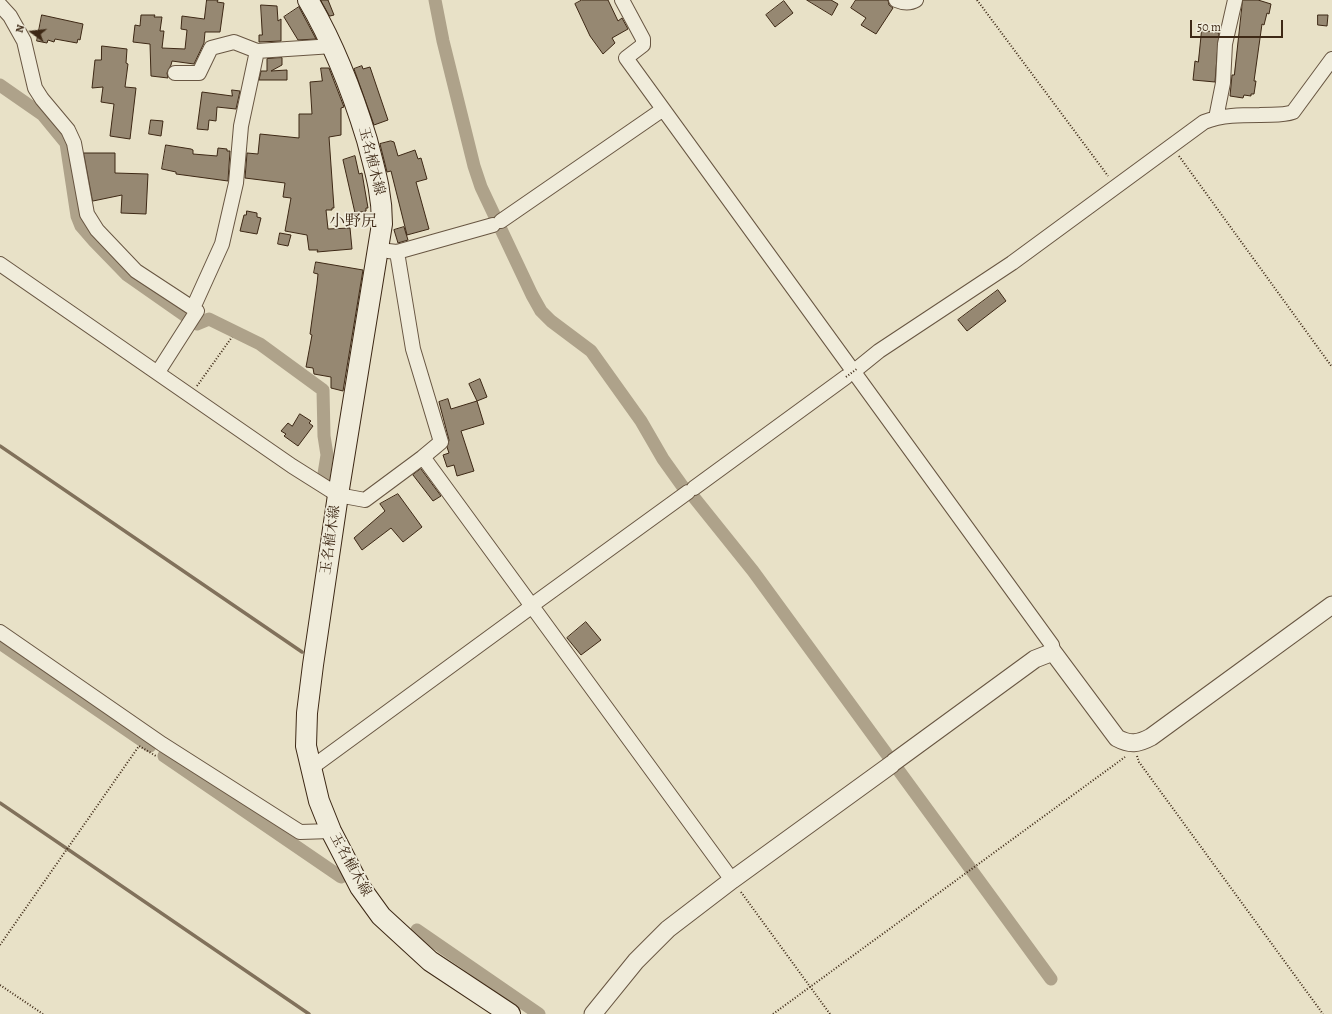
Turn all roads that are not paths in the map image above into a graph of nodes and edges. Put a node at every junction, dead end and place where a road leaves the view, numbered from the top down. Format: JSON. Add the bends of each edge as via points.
{"nodes":[{"id":1,"x":308,"y":0,"type":"edge"},
{"id":2,"x":623,"y":0,"type":"edge"},
{"id":3,"x":896,"y":0,"type":"edge"},
{"id":4,"x":916,"y":0,"type":"edge"},
{"id":5,"x":1235,"y":0,"type":"edge"},
{"id":6,"x":0,"y":5,"type":"edge"},
{"id":7,"x":333,"y":46,"type":"junction"},
{"id":8,"x":257,"y":51,"type":"junction"},
{"id":9,"x":1332,"y":59,"type":"edge"},
{"id":10,"x":175,"y":74,"type":"dead end"},
{"id":11,"x":662,"y":110,"type":"junction"},
{"id":12,"x":1216,"y":118,"type":"junction"},
{"id":13,"x":387,"y":251,"type":"junction"},
{"id":14,"x":0,"y":264,"type":"edge"},
{"id":15,"x":193,"y":308,"type":"junction"},
{"id":16,"x":858,"y":368,"type":"road end"},
{"id":17,"x":158,"y":372,"type":"junction"},
{"id":18,"x":846,"y":377,"type":"road end"},
{"id":19,"x":423,"y":457,"type":"junction"},
{"id":20,"x":338,"y":495,"type":"junction"},
{"id":21,"x":1332,"y":605,"type":"edge"},
{"id":22,"x":0,"y":632,"type":"edge"},
{"id":23,"x":1054,"y":652,"type":"junction"},
{"id":24,"x":311,"y":768,"type":"junction"},
{"id":25,"x":331,"y":831,"type":"junction"},
{"id":26,"x":732,"y":880,"type":"junction"},
{"id":27,"x":510,"y":1014,"type":"edge"},
{"id":28,"x":593,"y":1014,"type":"edge"}],
"edges":[{"from":1,"to":7,"type":"main road","name":"玉名植木線"},
{"from":2,"to":11,"type":"street","via":[[644,39],[643,45],[626,58]]},
{"from":3,"to":4,"type":"street","via":[[911,3]]},
{"from":5,"to":12,"type":"street","via":[[1225,44],[1223,83]]},
{"from":6,"to":15,"type":"street","via":[[10,16],[24,41],[35,88],[68,130],[74,143],[87,214],[97,230],[136,271]]},
{"from":7,"to":8,"type":"street"},
{"from":7,"to":13,"type":"main road","name":"玉名植木線","via":[[362,123],[380,186],[382,224]]},
{"from":8,"to":10,"type":"street","via":[[234,42],[211,48],[199,73]]},
{"from":8,"to":15,"type":"street","via":[[241,126],[236,183],[222,244]]},
{"from":9,"to":12,"type":"street","via":[[1293,112],[1284,115]]},
{"from":11,"to":13,"type":"street","via":[[498,223]]},
{"from":11,"to":23,"type":"street","via":[[1052,645]]},
{"from":12,"to":16,"type":"street","via":[[1204,122],[1170,145],[1018,259],[879,351]]},
{"from":13,"to":19,"type":"street","via":[[441,442]]},
{"from":13,"to":20,"type":"main road","name":"玉名植木線"},
{"from":14,"to":17,"type":"street"},
{"from":15,"to":17,"type":"street","via":[[197,310]]},
{"from":17,"to":20,"type":"street","via":[[292,466]]},
{"from":18,"to":24,"type":"street"},
{"from":19,"to":20,"type":"street","via":[[365,500]]},
{"from":19,"to":26,"type":"street"},
{"from":20,"to":24,"type":"main road","name":"玉名植木線","via":[[307,713],[306,746]]},
{"from":21,"to":23,"type":"street","via":[[1151,738],[1140,743],[1132,744],[1118,738]]},
{"from":22,"to":25,"type":"street","via":[[162,744],[300,832]]},
{"from":23,"to":26,"type":"street","via":[[1035,659]]},
{"from":24,"to":25,"type":"main road","name":"玉名植木線","via":[[319,801]]},
{"from":25,"to":27,"type":"main road","name":"玉名植木線","via":[[344,860],[381,916],[430,961]]},
{"from":26,"to":28,"type":"street","via":[[668,929],[636,961]]}]}
